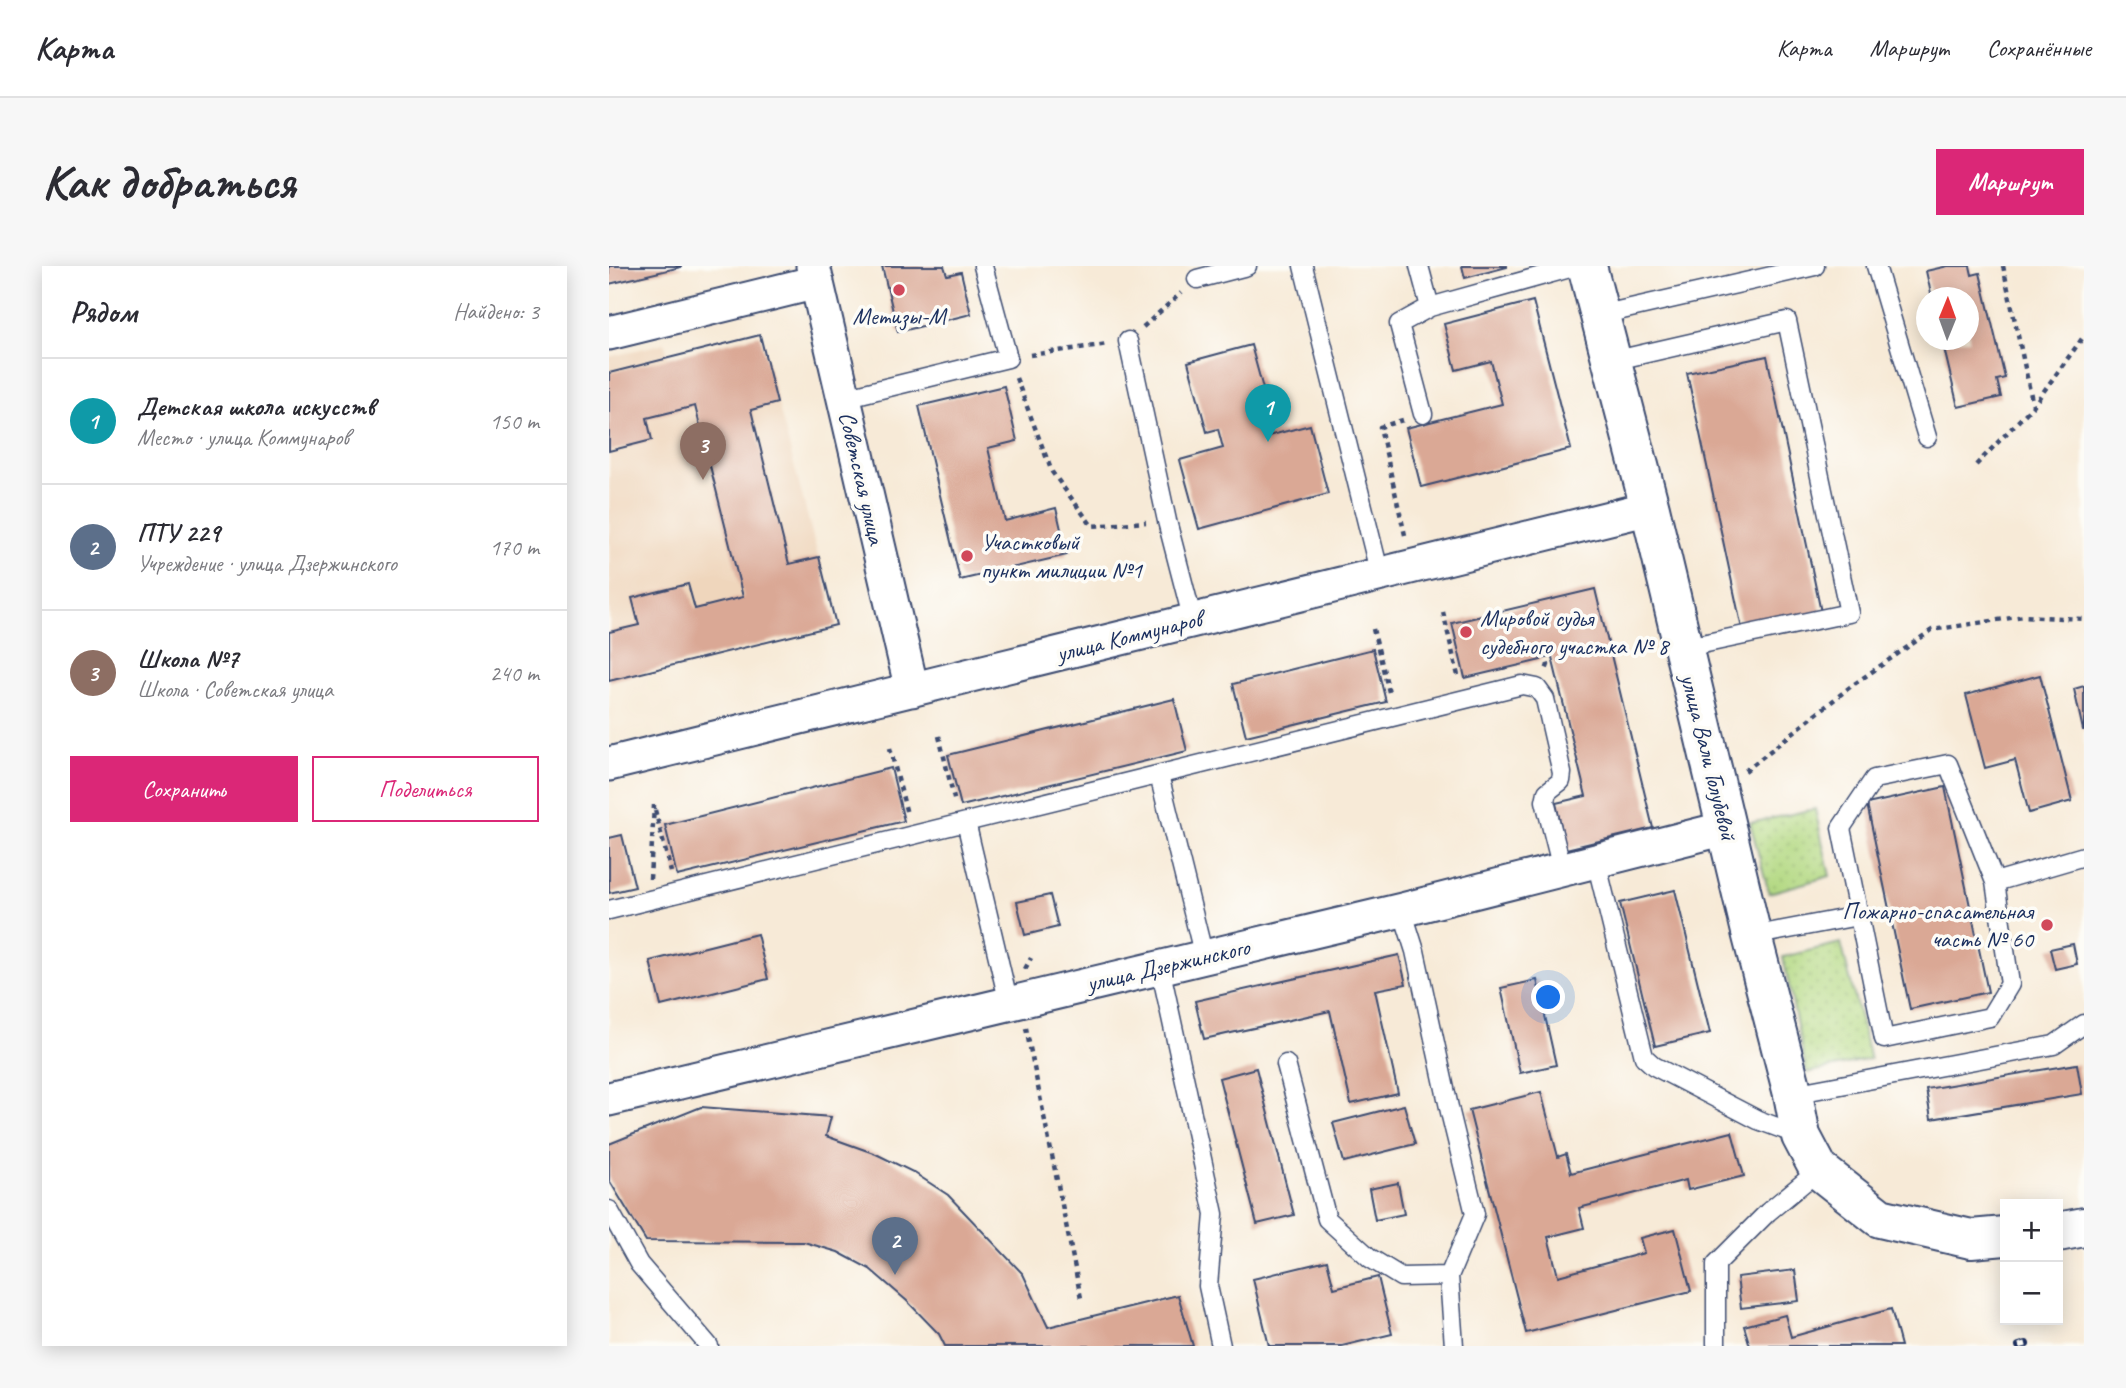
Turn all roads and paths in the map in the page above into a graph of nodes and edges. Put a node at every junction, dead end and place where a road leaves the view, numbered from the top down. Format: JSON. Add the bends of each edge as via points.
{"nodes":[{"id":1,"x":982,"y":266,"type":"edge"},
{"id":2,"x":1247,"y":266,"type":"edge"},
{"id":3,"x":1303,"y":266,"type":"edge"},
{"id":4,"x":1419,"y":266,"type":"edge"},
{"id":5,"x":1577,"y":266,"type":"edge"},
{"id":6,"x":1587,"y":266,"type":"edge"},
{"id":7,"x":1815,"y":266,"type":"edge"},
{"id":8,"x":1876,"y":266,"type":"edge"},
{"id":9,"x":2003,"y":266,"type":"edge"},
{"id":10,"x":815,"y":274,"type":"edge"},
{"id":11,"x":1197,"y":279,"type":"joint"},
{"id":12,"x":1430,"y":307,"type":"junction"},
{"id":13,"x":1600,"y":315,"type":"junction"},
{"id":14,"x":609,"y":333,"type":"edge"},
{"id":15,"x":2084,"y":336,"type":"edge"},
{"id":16,"x":1128,"y":341,"type":"junction"},
{"id":17,"x":1008,"y":358,"type":"junction"},
{"id":18,"x":1612,"y":361,"type":"junction"},
{"id":19,"x":843,"y":398,"type":"junction"},
{"id":20,"x":2033,"y":406,"type":"junction"},
{"id":21,"x":1423,"y":414,"type":"joint"},
{"id":22,"x":1927,"y":437,"type":"dead end"},
{"id":23,"x":1976,"y":466,"type":"dead end"},
{"id":24,"x":1650,"y":508,"type":"junction"},
{"id":25,"x":1167,"y":521,"type":"junction"},
{"id":26,"x":1405,"y":535,"type":"dead end"},
{"id":27,"x":1380,"y":575,"type":"junction"},
{"id":28,"x":1443,"y":612,"type":"dead end"},
{"id":29,"x":2084,"y":619,"type":"edge"},
{"id":30,"x":1193,"y":621,"type":"junction"},
{"id":31,"x":1373,"y":629,"type":"dead end"},
{"id":32,"x":1683,"y":648,"type":"junction"},
{"id":33,"x":912,"y":690,"type":"junction"},
{"id":34,"x":1464,"y":699,"type":"junction"},
{"id":35,"x":1395,"y":716,"type":"junction"},
{"id":36,"x":939,"y":736,"type":"dead end"},
{"id":37,"x":890,"y":748,"type":"dead end"},
{"id":38,"x":609,"y":764,"type":"edge"},
{"id":39,"x":1159,"y":775,"type":"junction"},
{"id":40,"x":1722,"y":811,"type":"junction"},
{"id":41,"x":963,"y":823,"type":"junction"},
{"id":42,"x":912,"y":835,"type":"junction"},
{"id":43,"x":2084,"y":856,"type":"edge"},
{"id":44,"x":1596,"y":861,"type":"junction"},
{"id":45,"x":1562,"y":869,"type":"junction"},
{"id":46,"x":1996,"y":882,"type":"junction"},
{"id":47,"x":676,"y":894,"type":"junction"},
{"id":48,"x":648,"y":901,"type":"junction"},
{"id":49,"x":1402,"y":909,"type":"junction"},
{"id":50,"x":609,"y":910,"type":"edge"},
{"id":51,"x":1857,"y":916,"type":"junction"},
{"id":52,"x":1752,"y":936,"type":"junction"},
{"id":53,"x":1204,"y":957,"type":"junction"},
{"id":54,"x":1160,"y":967,"type":"junction"},
{"id":55,"x":1017,"y":1014,"type":"junction"},
{"id":56,"x":2084,"y":1024,"type":"edge"},
{"id":57,"x":1286,"y":1064,"type":"dead end"},
{"id":58,"x":1793,"y":1094,"type":"junction"},
{"id":59,"x":609,"y":1099,"type":"edge"},
{"id":60,"x":1801,"y":1136,"type":"junction"},
{"id":61,"x":1819,"y":1170,"type":"junction"},
{"id":62,"x":609,"y":1210,"type":"edge"},
{"id":63,"x":2084,"y":1227,"type":"edge"},
{"id":64,"x":2063,"y":1231,"type":"edge"},
{"id":65,"x":2000,"y":1236,"type":"edge"},
{"id":66,"x":1449,"y":1276,"type":"junction"},
{"id":67,"x":1081,"y":1298,"type":"dead end"},
{"id":68,"x":1716,"y":1345,"type":"edge"},
{"id":69,"x":709,"y":1346,"type":"edge"},
{"id":70,"x":1221,"y":1346,"type":"edge"},
{"id":71,"x":1454,"y":1346,"type":"edge"}],
"edges":[{"from":1,"to":17,"type":"lane"},
{"from":2,"to":11,"type":"lane"},
{"from":3,"to":27,"type":"lane"},
{"from":4,"to":12,"type":"lane"},
{"from":5,"to":12,"type":"lane"},
{"from":6,"to":13,"type":"main road","name":"улица Вали Голубевой"},
{"from":7,"to":13,"type":"lane"},
{"from":8,"to":22,"type":"lane"},
{"from":9,"to":20,"type":"path"},
{"from":10,"to":14,"type":"street"},
{"from":10,"to":19,"type":"street","name":"Советская улица"},
{"from":11,"to":16,"type":"path"},
{"from":12,"to":21,"type":"lane","via":[[1399,324]]},
{"from":13,"to":18,"type":"main road","name":"улица Вали Голубевой"},
{"from":15,"to":20,"type":"path"},
{"from":16,"to":17,"type":"path"},
{"from":16,"to":25,"type":"lane"},
{"from":17,"to":19,"type":"lane"},
{"from":17,"to":25,"type":"path","via":[[1052,472],[1092,526]]},
{"from":18,"to":24,"type":"main road","name":"улица Вали Голубевой"},
{"from":18,"to":32,"type":"lane","via":[[1787,321],[1849,612]]},
{"from":19,"to":33,"type":"street","name":"Советская улица"},
{"from":20,"to":23,"type":"path"},
{"from":21,"to":26,"type":"path","via":[[1380,427]]},
{"from":24,"to":27,"type":"street","name":"улица Коммунаров"},
{"from":24,"to":32,"type":"main road","name":"улица Вали Голубевой"},
{"from":25,"to":30,"type":"lane"},
{"from":27,"to":30,"type":"street","name":"улица Коммунаров"},
{"from":28,"to":34,"type":"path"},
{"from":29,"to":40,"type":"path","via":[[2024,616],[1932,630],[1850,687]]},
{"from":30,"to":33,"type":"street","name":"улица Коммунаров"},
{"from":31,"to":35,"type":"path"},
{"from":32,"to":40,"type":"main road","name":"улица Вали Голубевой"},
{"from":33,"to":38,"type":"street","name":"улица Коммунаров"},
{"from":34,"to":35,"type":"lane"},
{"from":34,"to":45,"type":"lane","via":[[1522,685],[1537,688],[1545,699],[1562,773],[1545,801]]},
{"from":35,"to":39,"type":"lane"},
{"from":36,"to":41,"type":"path"},
{"from":37,"to":42,"type":"path"},
{"from":39,"to":41,"type":"lane"},
{"from":39,"to":53,"type":"lane"},
{"from":40,"to":44,"type":"street","name":"улица Дзержинского"},
{"from":40,"to":52,"type":"main road","name":"улица Вали Голубевой"},
{"from":41,"to":42,"type":"lane"},
{"from":41,"to":55,"type":"lane"},
{"from":42,"to":47,"type":"lane"},
{"from":43,"to":46,"type":"lane"},
{"from":44,"to":45,"type":"street","name":"улица Дзержинского"},
{"from":44,"to":60,"type":"lane","via":[[1644,1057],[1758,1121]]},
{"from":45,"to":49,"type":"street","name":"улица Дзержинского"},
{"from":46,"to":51,"type":"lane","via":[[1948,764],[1874,779],[1841,828]]},
{"from":46,"to":51,"type":"lane","via":[[2011,984],[1990,1017],[1884,1039]]},
{"from":47,"to":48,"type":"lane"},
{"from":47,"to":48,"type":"path","via":[[654,805]]},
{"from":48,"to":50,"type":"lane"},
{"from":49,"to":53,"type":"street","name":"улица Дзержинского"},
{"from":49,"to":66,"type":"lane","via":[[1475,1214]]},
{"from":51,"to":52,"type":"lane"},
{"from":52,"to":58,"type":"main road","name":"улица Вали Голубевой"},
{"from":53,"to":54,"type":"street","name":"улица Дзержинского"},
{"from":54,"to":55,"type":"street","name":"улица Дзержинского"},
{"from":54,"to":70,"type":"lane","via":[[1215,1214],[1207,1286]]},
{"from":55,"to":59,"type":"street","name":"улица Дзержинского"},
{"from":55,"to":67,"type":"path"},
{"from":56,"to":58,"type":"lane","via":[[2054,1045]]},
{"from":57,"to":66,"type":"lane","via":[[1327,1219],[1370,1258],[1401,1277]]},
{"from":58,"to":60,"type":"main road","name":"улица Вали Голубевой"},
{"from":60,"to":61,"type":"main road","name":"улица Вали Голубевой"},
{"from":61,"to":65,"type":"main road","name":"улица Вали Голубевой","via":[[1880,1219],[1971,1239]]},
{"from":61,"to":68,"type":"lane","via":[[1716,1264]]},
{"from":62,"to":69,"type":"lane","via":[[639,1264]]},
{"from":63,"to":64,"type":"main road"},
{"from":66,"to":71,"type":"lane"}]}
